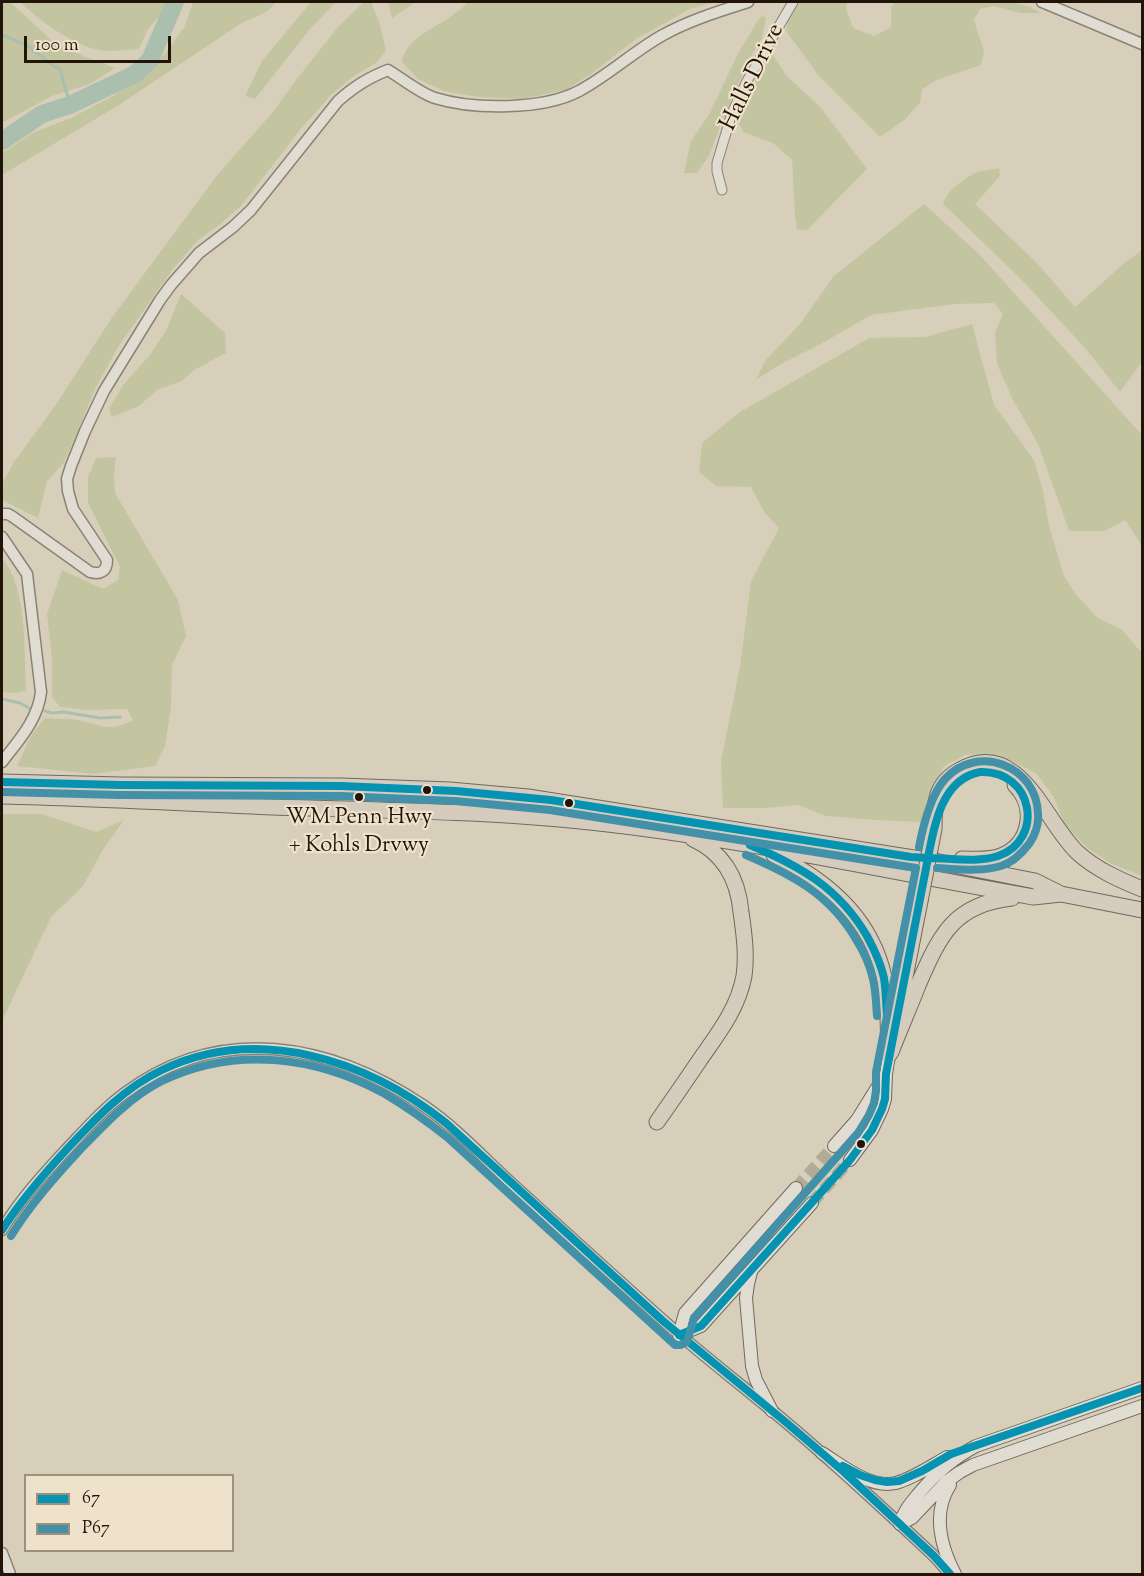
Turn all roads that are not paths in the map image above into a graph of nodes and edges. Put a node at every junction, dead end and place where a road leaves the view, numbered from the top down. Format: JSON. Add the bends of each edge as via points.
{"nodes":[{"id":1,"x":748,"y":2,"type":"edge"},
{"id":2,"x":793,"y":2,"type":"edge"},
{"id":3,"x":1042,"y":2,"type":"edge"},
{"id":4,"x":1143,"y":44,"type":"edge"},
{"id":5,"x":722,"y":190,"type":"dead end"},
{"id":6,"x":2,"y":514,"type":"edge"},
{"id":7,"x":2,"y":537,"type":"edge"},
{"id":8,"x":2,"y":762,"type":"edge"},
{"id":9,"x":2,"y":782,"type":"edge"},
{"id":10,"x":120,"y":792,"type":"junction"},
{"id":11,"x":2,"y":796,"type":"edge"},
{"id":12,"x":934,"y":830,"type":"junction"},
{"id":13,"x":679,"y":833,"type":"junction"},
{"id":14,"x":749,"y":845,"type":"junction"},
{"id":15,"x":911,"y":857,"type":"junction"},
{"id":16,"x":1143,"y":889,"type":"edge"},
{"id":17,"x":1061,"y":894,"type":"junction"},
{"id":18,"x":1033,"y":897,"type":"junction"},
{"id":19,"x":1143,"y":910,"type":"edge"},
{"id":20,"x":889,"y":1055,"type":"junction"},
{"id":21,"x":886,"y":1074,"type":"junction"},
{"id":22,"x":657,"y":1122,"type":"dead end"},
{"id":23,"x":834,"y":1146,"type":"tunnel mouth"},
{"id":24,"x":850,"y":1160,"type":"tunnel mouth"},
{"id":25,"x":796,"y":1188,"type":"tunnel mouth"},
{"id":26,"x":812,"y":1203,"type":"tunnel mouth"},
{"id":27,"x":2,"y":1230,"type":"edge"},
{"id":28,"x":753,"y":1268,"type":"junction"},
{"id":29,"x":679,"y":1335,"type":"junction"},
{"id":30,"x":1143,"y":1388,"type":"edge"},
{"id":31,"x":1143,"y":1406,"type":"edge"},
{"id":32,"x":772,"y":1411,"type":"junction"},
{"id":33,"x":976,"y":1446,"type":"junction"},
{"id":34,"x":822,"y":1454,"type":"junction"},
{"id":35,"x":960,"y":1472,"type":"junction"},
{"id":36,"x":900,"y":1524,"type":"junction"},
{"id":37,"x":2,"y":1553,"type":"edge"},
{"id":38,"x":10,"y":1575,"type":"edge"},
{"id":39,"x":950,"y":1575,"type":"edge"},
{"id":40,"x":955,"y":1575,"type":"edge"}],
"edges":[{"from":1,"to":6,"type":"street","via":[[668,32],[588,86],[566,98],[539,104],[455,102],[433,97],[388,70],[353,87],[242,219],[185,269],[160,300],[104,391],[67,479],[73,509],[107,560],[102,573],[90,572],[13,517]]},
{"from":2,"to":5,"type":"street","name":"Halls Drive","via":[[732,113],[717,163]]},
{"from":3,"to":4,"type":"street"},
{"from":7,"to":8,"type":"street","via":[[27,574],[41,692],[33,719]]},
{"from":9,"to":10,"type":"highway"},
{"from":10,"to":11,"type":"highway"},
{"from":10,"to":13,"type":"highway","via":[[275,807],[469,812]]},
{"from":10,"to":15,"type":"highway","via":[[341,786],[483,793],[551,800]]},
{"from":12,"to":15,"type":"highway","via":[[950,789],[971,774],[989,772],[1004,777],[1021,791],[1028,805],[1023,836],[1003,855],[980,860]]},
{"from":12,"to":16,"type":"highway","via":[[935,801],[947,779],[973,764],[999,765],[1024,781],[1079,854],[1111,876]]},
{"from":12,"to":20,"type":"highway","bridge":true},
{"from":13,"to":14,"type":"highway"},
{"from":13,"to":22,"type":"highway","via":[[711,850],[732,875],[740,899],[746,956],[741,988],[727,1021]]},
{"from":14,"to":18,"type":"highway"},
{"from":14,"to":20,"type":"highway","via":[[821,882],[860,924],[884,979]]},
{"from":15,"to":17,"type":"highway","via":[[1035,881]]},
{"from":17,"to":18,"type":"highway"},
{"from":17,"to":19,"type":"highway"},
{"from":18,"to":20,"type":"highway","via":[[987,903],[962,916],[947,930],[932,952]]},
{"from":20,"to":21,"type":"main road"},
{"from":21,"to":23,"type":"main road","via":[[857,1120]]},
{"from":21,"to":24,"type":"main road","via":[[882,1109]]},
{"from":25,"to":29,"type":"main road","via":[[685,1313]]},
{"from":26,"to":28,"type":"main road"},
{"from":27,"to":29,"type":"street","via":[[90,1124],[144,1080],[178,1062],[220,1051],[292,1050],[366,1073],[438,1116]]},
{"from":28,"to":29,"type":"main road","via":[[701,1326]]},
{"from":28,"to":32,"type":"main road","via":[[746,1298],[753,1366]]},
{"from":29,"to":32,"type":"street"},
{"from":30,"to":33,"type":"main road"},
{"from":31,"to":35,"type":"main road","via":[[987,1459]]},
{"from":32,"to":34,"type":"street"},
{"from":33,"to":34,"type":"main road","via":[[894,1483],[867,1479]]},
{"from":33,"to":36,"type":"main road","via":[[954,1458],[934,1476],[904,1511]]},
{"from":34,"to":36,"type":"street"},
{"from":35,"to":36,"type":"main road","via":[[912,1518]]},
{"from":35,"to":40,"type":"main road","via":[[945,1492],[940,1510],[940,1532]]},
{"from":36,"to":39,"type":"street"},
{"from":37,"to":38,"type":"street"}]}
